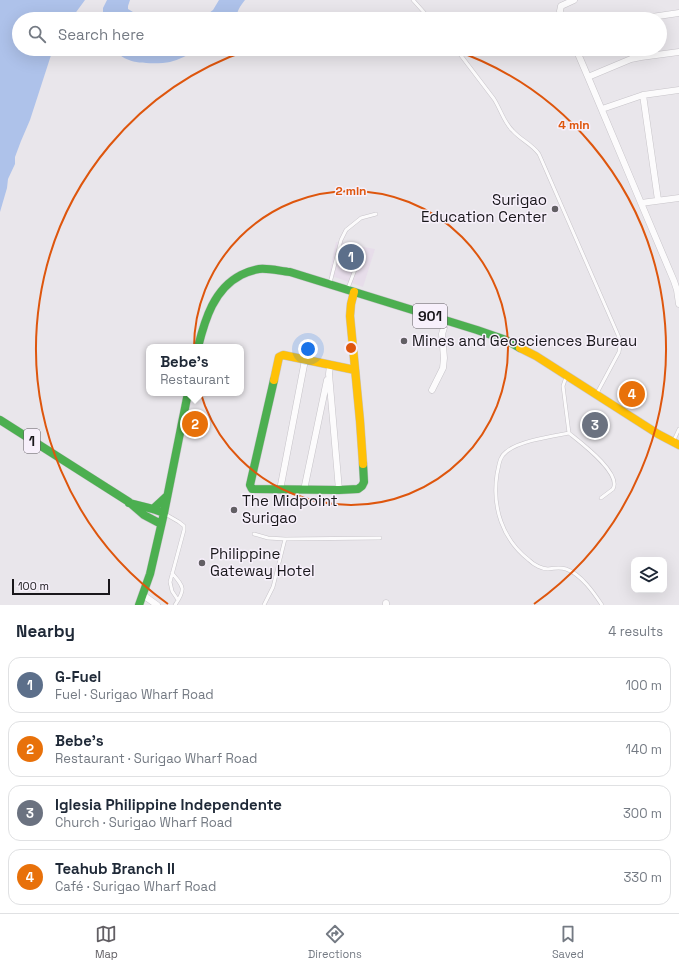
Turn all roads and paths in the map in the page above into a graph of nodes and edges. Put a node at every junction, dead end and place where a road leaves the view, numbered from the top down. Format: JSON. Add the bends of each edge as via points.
{"nodes":[{"id":1,"x":413,"y":0,"type":"edge"},
{"id":2,"x":574,"y":0,"type":"edge"},
{"id":3,"x":424,"y":12,"type":"edge"},
{"id":4,"x":560,"y":12,"type":"edge"},
{"id":5,"x":679,"y":13,"type":"edge"},
{"id":6,"x":667,"y":15,"type":"edge"},
{"id":7,"x":679,"y":52,"type":"edge"},
{"id":8,"x":667,"y":54,"type":"edge"},
{"id":9,"x":461,"y":56,"type":"edge"},
{"id":10,"x":579,"y":56,"type":"edge"},
{"id":11,"x":649,"y":56,"type":"edge"},
{"id":12,"x":588,"y":77,"type":"junction"},
{"id":13,"x":679,"y":90,"type":"edge"},
{"id":14,"x":643,"y":95,"type":"junction"},
{"id":15,"x":602,"y":109,"type":"junction"},
{"id":16,"x":679,"y":198,"type":"edge"},
{"id":17,"x":658,"y":200,"type":"junction"},
{"id":18,"x":641,"y":203,"type":"junction"},
{"id":19,"x":376,"y":214,"type":"dead end"},
{"id":20,"x":338,"y":251,"type":"junction"},
{"id":21,"x":346,"y":253,"type":"dead end"},
{"id":22,"x":356,"y":260,"type":"dead end"},
{"id":23,"x":330,"y":284,"type":"junction"},
{"id":24,"x":351,"y":291,"type":"junction"},
{"id":25,"x":679,"y":304,"type":"edge"},
{"id":26,"x":446,"y":321,"type":"junction"},
{"id":27,"x":199,"y":344,"type":"edge"},
{"id":28,"x":305,"y":360,"type":"junction"},
{"id":29,"x":330,"y":365,"type":"junction"},
{"id":30,"x":355,"y":370,"type":"junction"},
{"id":31,"x":329,"y":374,"type":"junction"},
{"id":32,"x":566,"y":375,"type":"junction"},
{"id":33,"x":432,"y":390,"type":"dead end"},
{"id":34,"x":596,"y":394,"type":"junction"},
{"id":35,"x":187,"y":396,"type":"edge"},
{"id":36,"x":0,"y":420,"type":"edge"},
{"id":37,"x":679,"y":429,"type":"edge"},
{"id":38,"x":569,"y":433,"type":"junction"},
{"id":39,"x":676,"y":444,"type":"edge"},
{"id":40,"x":280,"y":490,"type":"junction"},
{"id":41,"x":304,"y":490,"type":"junction"},
{"id":42,"x":339,"y":490,"type":"junction"},
{"id":43,"x":167,"y":496,"type":"junction"},
{"id":44,"x":601,"y":498,"type":"dead end"},
{"id":45,"x":129,"y":502,"type":"junction"},
{"id":46,"x":153,"y":509,"type":"junction"},
{"id":47,"x":164,"y":513,"type":"junction"},
{"id":48,"x":149,"y":519,"type":"junction"},
{"id":49,"x":161,"y":524,"type":"junction"},
{"id":50,"x":254,"y":534,"type":"dead end"},
{"id":51,"x":380,"y":538,"type":"dead end"},
{"id":52,"x":285,"y":539,"type":"junction"},
{"id":53,"x":157,"y":540,"type":"junction"},
{"id":54,"x":172,"y":572,"type":"junction"},
{"id":55,"x":143,"y":595,"type":"junction"},
{"id":56,"x":178,"y":600,"type":"junction"},
{"id":57,"x":139,"y":605,"type":"edge"},
{"id":58,"x":157,"y":605,"type":"edge"},
{"id":59,"x":175,"y":605,"type":"edge"},
{"id":60,"x":264,"y":605,"type":"edge"},
{"id":61,"x":602,"y":605,"type":"edge"}],
"edges":[{"from":1,"to":3,"type":"lane"},
{"from":2,"to":4,"type":"street","via":[[561,6]]},
{"from":5,"to":6,"type":"street"},
{"from":7,"to":8,"type":"street"},
{"from":9,"to":34,"type":"lane","via":[[494,99],[507,125],[539,154],[620,340],[619,352]]},
{"from":10,"to":12,"type":"street"},
{"from":11,"to":12,"type":"street","via":[[631,59]]},
{"from":12,"to":15,"type":"street"},
{"from":13,"to":14,"type":"street"},
{"from":14,"to":15,"type":"street"},
{"from":14,"to":17,"type":"street"},
{"from":15,"to":18,"type":"street"},
{"from":16,"to":17,"type":"street"},
{"from":17,"to":18,"type":"street"},
{"from":18,"to":25,"type":"street","via":[[674,281]]},
{"from":19,"to":20,"type":"lane","via":[[361,218],[346,230]]},
{"from":20,"to":21,"type":"lane"},
{"from":20,"to":23,"type":"lane"},
{"from":22,"to":24,"type":"lane"},
{"from":23,"to":24,"type":"main road","number":"901"},
{"from":23,"to":27,"type":"main road","number":"901","via":[[279,270],[260,269],[241,275],[225,287],[212,304]]},
{"from":24,"to":26,"type":"main road","number":"901"},
{"from":24,"to":30,"type":"main road","via":[[350,316]]},
{"from":26,"to":32,"type":"main road","number":"901","via":[[506,340]]},
{"from":26,"to":33,"type":"street","via":[[442,334],[443,368]]},
{"from":28,"to":29,"type":"main road"},
{"from":28,"to":40,"type":"street"},
{"from":28,"to":40,"type":"main road","via":[[283,355],[278,358],[250,485],[254,490]]},
{"from":29,"to":30,"type":"main road"},
{"from":29,"to":31,"type":"street"},
{"from":30,"to":42,"type":"main road","via":[[364,482],[358,489]]},
{"from":31,"to":41,"type":"street"},
{"from":31,"to":42,"type":"street"},
{"from":32,"to":34,"type":"main road","number":"901"},
{"from":32,"to":38,"type":"lane","via":[[563,386]]},
{"from":34,"to":39,"type":"main road","number":"901"},
{"from":35,"to":43,"type":"main road"},
{"from":36,"to":45,"type":"main road","number":"1"},
{"from":37,"to":39,"type":"lane"},
{"from":38,"to":44,"type":"lane","via":[[600,460],[610,473],[614,487]]},
{"from":38,"to":61,"type":"lane","via":[[521,444],[502,456],[495,489],[497,512],[504,532],[529,561],[546,569],[565,568],[573,572]]},
{"from":40,"to":41,"type":"main road"},
{"from":41,"to":42,"type":"main road"},
{"from":43,"to":46,"type":"main road"},
{"from":43,"to":47,"type":"main road"},
{"from":45,"to":46,"type":"main road","number":"1"},
{"from":45,"to":48,"type":"main road","number":"1","via":[[142,516]]},
{"from":46,"to":47,"type":"main road","number":"1"},
{"from":47,"to":49,"type":"main road"},
{"from":47,"to":54,"type":"lane","via":[[184,526]]},
{"from":48,"to":49,"type":"main road","number":"1"},
{"from":48,"to":53,"type":"main road"},
{"from":49,"to":53,"type":"main road"},
{"from":50,"to":52,"type":"lane"},
{"from":51,"to":52,"type":"lane"},
{"from":52,"to":60,"type":"lane","via":[[272,587]]},
{"from":53,"to":55,"type":"main road"},
{"from":54,"to":56,"type":"lane","via":[[170,585]]},
{"from":54,"to":56,"type":"lane","via":[[183,589]]},
{"from":55,"to":57,"type":"main road"},
{"from":55,"to":58,"type":"street"},
{"from":56,"to":59,"type":"lane"}]}
